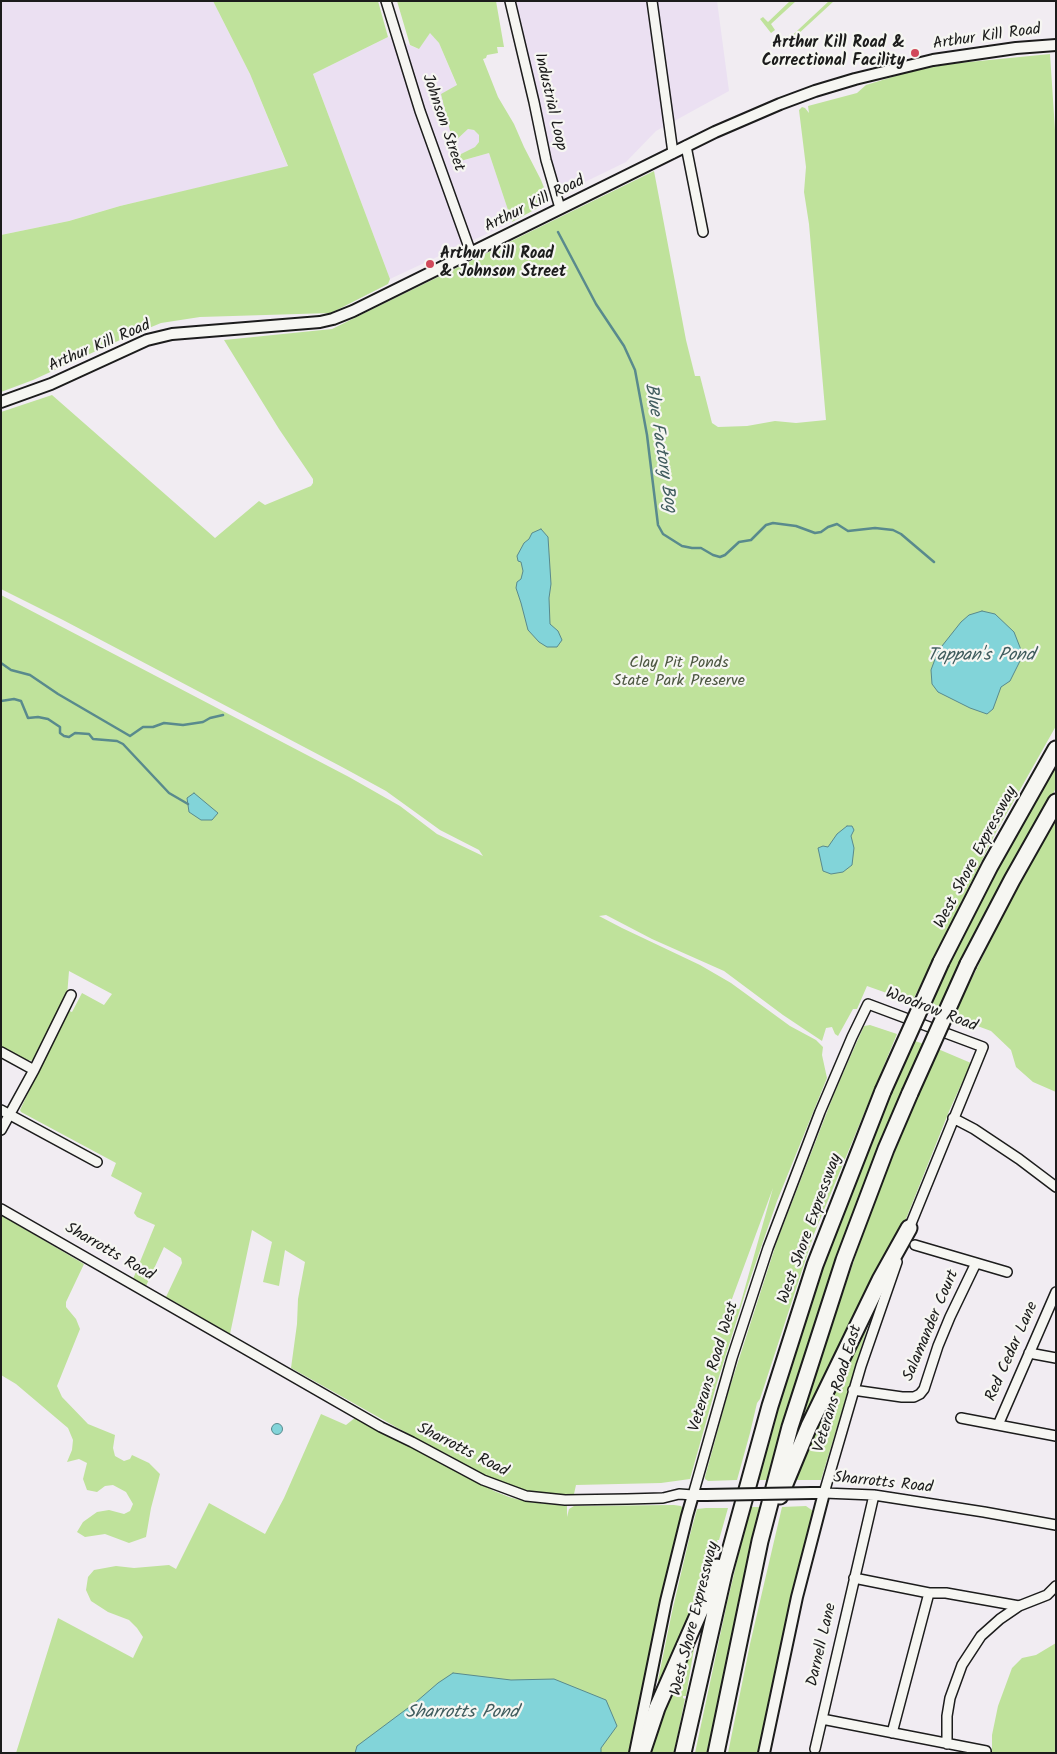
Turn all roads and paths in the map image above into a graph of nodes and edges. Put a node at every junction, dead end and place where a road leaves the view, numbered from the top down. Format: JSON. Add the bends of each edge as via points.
{"nodes":[{"id":1,"x":386,"y":1,"type":"edge"},
{"id":2,"x":510,"y":1,"type":"edge"},
{"id":3,"x":652,"y":1,"type":"edge"},
{"id":4,"x":1056,"y":45,"type":"edge"},
{"id":5,"x":686,"y":146,"type":"junction"},
{"id":6,"x":673,"y":152,"type":"junction"},
{"id":7,"x":560,"y":208,"type":"junction"},
{"id":8,"x":703,"y":232,"type":"dead end"},
{"id":9,"x":472,"y":253,"type":"junction"},
{"id":10,"x":1,"y":402,"type":"edge"},
{"id":11,"x":1056,"y":749,"type":"edge"},
{"id":12,"x":1056,"y":802,"type":"edge"},
{"id":13,"x":70,"y":995,"type":"dead end"},
{"id":14,"x":868,"y":1004,"type":"joint"},
{"id":15,"x":983,"y":1047,"type":"joint"},
{"id":16,"x":1,"y":1052,"type":"edge"},
{"id":17,"x":34,"y":1070,"type":"junction"},
{"id":18,"x":1,"y":1110,"type":"edge"},
{"id":19,"x":10,"y":1114,"type":"junction"},
{"id":20,"x":953,"y":1118,"type":"junction"},
{"id":21,"x":1,"y":1130,"type":"edge"},
{"id":22,"x":97,"y":1162,"type":"dead end"},
{"id":23,"x":1056,"y":1187,"type":"edge"},
{"id":24,"x":1,"y":1209,"type":"edge"},
{"id":25,"x":909,"y":1228,"type":"junction"},
{"id":26,"x":915,"y":1245,"type":"dead end"},
{"id":27,"x":976,"y":1263,"type":"junction"},
{"id":28,"x":1007,"y":1272,"type":"dead end"},
{"id":29,"x":1056,"y":1292,"type":"edge"},
{"id":30,"x":1029,"y":1353,"type":"junction"},
{"id":31,"x":1056,"y":1358,"type":"edge"},
{"id":32,"x":853,"y":1390,"type":"junction"},
{"id":33,"x":770,"y":1406,"type":"junction"},
{"id":34,"x":961,"y":1418,"type":"dead end"},
{"id":35,"x":998,"y":1425,"type":"junction"},
{"id":36,"x":1056,"y":1436,"type":"edge"},
{"id":37,"x":824,"y":1492,"type":"junction"},
{"id":38,"x":693,"y":1495,"type":"junction"},
{"id":39,"x":874,"y":1495,"type":"junction"},
{"id":40,"x":1056,"y":1525,"type":"edge"},
{"id":41,"x":854,"y":1578,"type":"junction"},
{"id":42,"x":1056,"y":1586,"type":"edge"},
{"id":43,"x":929,"y":1593,"type":"junction"},
{"id":44,"x":749,"y":1595,"type":"junction"},
{"id":45,"x":1019,"y":1606,"type":"junction"},
{"id":46,"x":822,"y":1719,"type":"junction"},
{"id":47,"x":892,"y":1733,"type":"junction"},
{"id":48,"x":947,"y":1744,"type":"junction"},
{"id":49,"x":815,"y":1749,"type":"dead end"},
{"id":50,"x":986,"y":1751,"type":"dead end"},
{"id":51,"x":635,"y":1753,"type":"edge"},
{"id":52,"x":642,"y":1753,"type":"edge"},
{"id":53,"x":683,"y":1753,"type":"edge"},
{"id":54,"x":716,"y":1753,"type":"edge"},
{"id":55,"x":764,"y":1753,"type":"edge"}],
"edges":[{"from":1,"to":9,"type":"street","name":"Johnson Street","via":[[420,111]]},
{"from":2,"to":7,"type":"street","name":"Industrial Loop"},
{"from":3,"to":6,"type":"street"},
{"from":4,"to":5,"type":"street","name":"Arthur Kill Road","via":[[933,60],[855,79],[780,104]]},
{"from":5,"to":6,"type":"street","name":"Arthur Kill Road"},
{"from":5,"to":8,"type":"street"},
{"from":6,"to":7,"type":"street","name":"Arthur Kill Road"},
{"from":7,"to":9,"type":"street","name":"Arthur Kill Road"},
{"from":9,"to":10,"type":"street","name":"Arthur Kill Road","via":[[333,319],[172,334],[147,340],[51,384]]},
{"from":11,"to":33,"type":"highway","name":"West Shore Expressway","bridge":true,"via":[[941,962],[883,1091],[815,1265]]},
{"from":12,"to":44,"type":"highway","bridge":true,"via":[[968,964],[910,1093],[854,1232],[810,1361],[767,1510]]},
{"from":13,"to":17,"type":"street"},
{"from":14,"to":15,"type":"street","name":"Woodrow Road"},
{"from":14,"to":38,"type":"street","name":"Veterans Road West","via":[[820,1112],[768,1248]]},
{"from":15,"to":20,"type":"street","name":"Veterans Road East"},
{"from":16,"to":17,"type":"street"},
{"from":17,"to":19,"type":"street"},
{"from":18,"to":19,"type":"street"},
{"from":19,"to":21,"type":"street"},
{"from":19,"to":22,"type":"street"},
{"from":20,"to":23,"type":"street","via":[[1004,1149]]},
{"from":20,"to":25,"type":"street","name":"Veterans Road East"},
{"from":24,"to":38,"type":"street","name":"Sharrotts Road","via":[[381,1426],[504,1490],[564,1500]]},
{"from":25,"to":32,"type":"street","name":"Veterans Road East"},
{"from":25,"to":44,"type":"highway","via":[[880,1280],[796,1455]]},
{"from":26,"to":27,"type":"street","name":"Salamander Court"},
{"from":27,"to":28,"type":"street","name":"Salamander Court"},
{"from":27,"to":32,"type":"street","name":"Salamander Court","via":[[950,1317],[920,1394],[902,1397]]},
{"from":29,"to":30,"type":"street","name":"Red Cedar Lane"},
{"from":30,"to":31,"type":"street"},
{"from":30,"to":35,"type":"street","name":"Red Cedar Lane"},
{"from":32,"to":37,"type":"street","name":"Veterans Road East"},
{"from":33,"to":52,"type":"highway","via":[[748,1460],[713,1578],[654,1714]]},
{"from":33,"to":53,"type":"highway","name":"West Shore Expressway","via":[[724,1573]]},
{"from":34,"to":35,"type":"street"},
{"from":35,"to":36,"type":"street"},
{"from":37,"to":38,"type":"street","name":"Sharrotts Road","bridge":true},
{"from":37,"to":39,"type":"street","name":"Sharrotts Road"},
{"from":37,"to":55,"type":"street","name":"Veterans Road East","via":[[795,1606]]},
{"from":38,"to":51,"type":"street","name":"Veterans Road West","via":[[664,1610]]},
{"from":39,"to":40,"type":"street","name":"Sharrotts Road"},
{"from":39,"to":41,"type":"street","name":"Darnell Lane"},
{"from":41,"to":43,"type":"street"},
{"from":41,"to":46,"type":"street","name":"Darnell Lane"},
{"from":42,"to":45,"type":"street","via":[[1047,1595]]},
{"from":43,"to":45,"type":"street"},
{"from":43,"to":47,"type":"street"},
{"from":44,"to":54,"type":"highway"},
{"from":45,"to":48,"type":"street","via":[[987,1631],[962,1665],[950,1698]]},
{"from":46,"to":47,"type":"street"},
{"from":46,"to":49,"type":"street","name":"Darnell Lane"},
{"from":47,"to":48,"type":"street"},
{"from":48,"to":50,"type":"street"}]}
